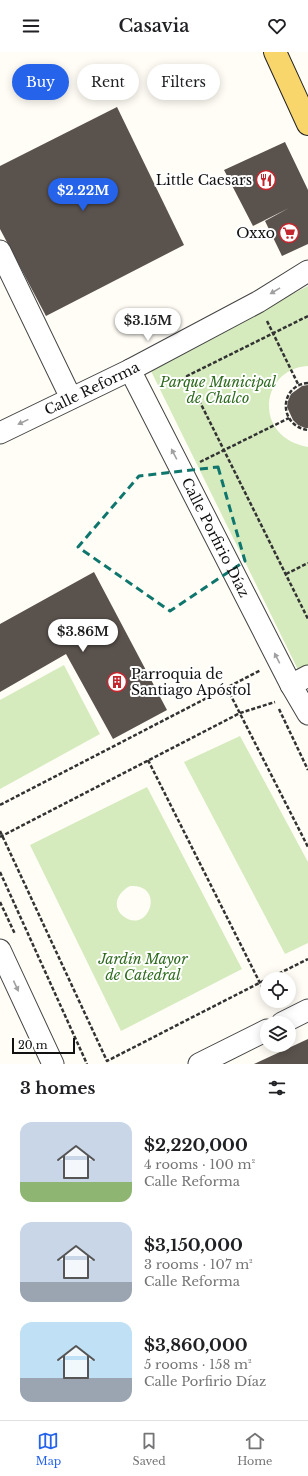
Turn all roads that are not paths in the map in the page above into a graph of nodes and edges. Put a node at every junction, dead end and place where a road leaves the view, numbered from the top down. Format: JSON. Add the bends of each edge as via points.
{"nodes":[{"id":1,"x":275,"y":52,"type":"edge"},
{"id":2,"x":308,"y":124,"type":"edge"},
{"id":3,"x":0,"y":251,"type":"edge"},
{"id":4,"x":308,"y":271,"type":"edge"},
{"id":5,"x":130,"y":370,"type":"junction"},
{"id":6,"x":71,"y":398,"type":"junction"},
{"id":7,"x":0,"y":433,"type":"edge"},
{"id":8,"x":299,"y":681,"type":"edge"},
{"id":9,"x":305,"y":709,"type":"edge"},
{"id":10,"x":0,"y":950,"type":"edge"},
{"id":11,"x":308,"y":1010,"type":"edge"},
{"id":12,"x":296,"y":1016,"type":"edge"},
{"id":13,"x":260,"y":1034,"type":"edge"},
{"id":14,"x":53,"y":1064,"type":"edge"},
{"id":15,"x":199,"y":1064,"type":"edge"}],
"edges":[{"from":1,"to":2,"type":"main road"},
{"from":3,"to":6,"type":"street"},
{"from":4,"to":5,"type":"street","name":"Calle Reforma","one_way":true,"via":[[258,302]]},
{"from":5,"to":6,"type":"street","name":"Calle Reforma"},
{"from":8,"to":5,"type":"street","name":"Calle Porfirio Díaz","one_way":true,"via":[[278,661]]},
{"from":6,"to":7,"type":"street","name":"Calle Reforma","one_way":true},
{"from":8,"to":9,"type":"street","name":"Calle Porfirio Díaz"},
{"from":10,"to":14,"type":"street","one_way":true},
{"from":11,"to":12,"type":"street"},
{"from":13,"to":15,"type":"street"}]}
